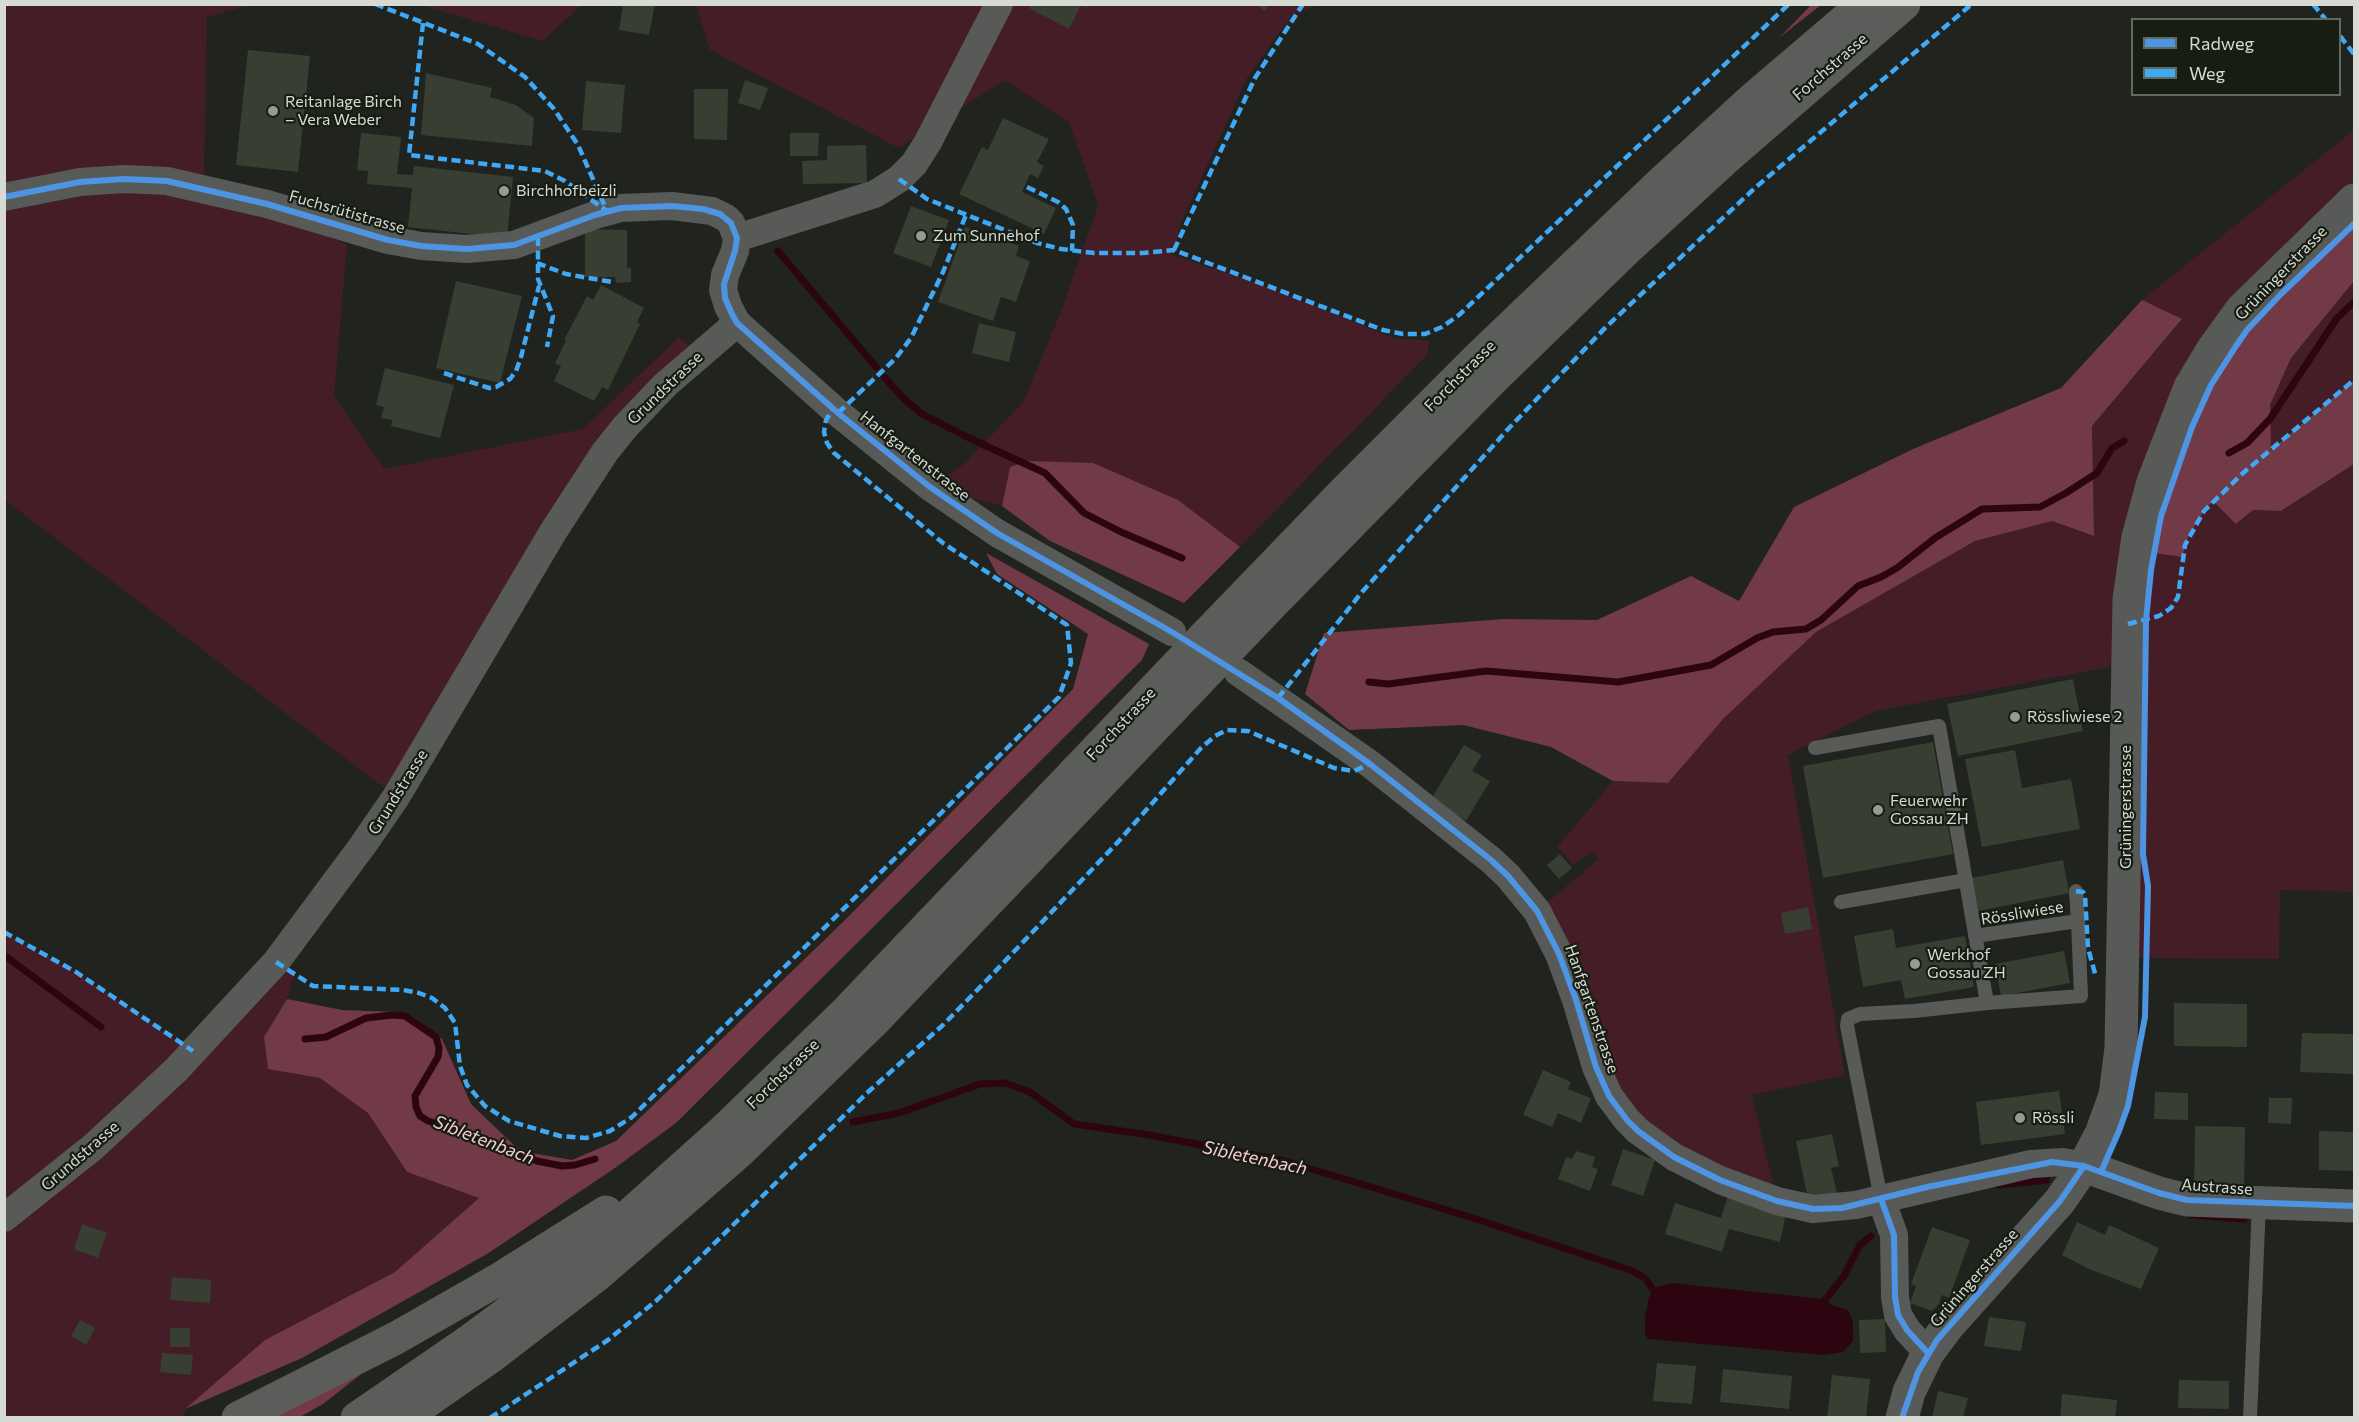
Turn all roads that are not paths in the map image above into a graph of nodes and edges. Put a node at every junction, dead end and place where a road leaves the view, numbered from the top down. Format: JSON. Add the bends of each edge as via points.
{"nodes":[{"id":1,"x":999,"y":4,"type":"edge"},
{"id":2,"x":1864,"y":4,"type":"edge"},
{"id":3,"x":1904,"y":4,"type":"edge"},
{"id":4,"x":4,"y":197,"type":"edge"},
{"id":5,"x":2355,"y":200,"type":"edge"},
{"id":6,"x":736,"y":238,"type":"junction"},
{"id":7,"x":737,"y":323,"type":"junction"},
{"id":8,"x":1172,"y":632,"type":"dead end"},
{"id":9,"x":1238,"y":672,"type":"dead end"},
{"id":10,"x":1815,"y":748,"type":"dead end"},
{"id":11,"x":1965,"y":880,"type":"junction"},
{"id":12,"x":2076,"y":891,"type":"dead end"},
{"id":13,"x":1841,"y":902,"type":"dead end"},
{"id":14,"x":2078,"y":921,"type":"junction"},
{"id":15,"x":1975,"y":936,"type":"junction"},
{"id":16,"x":1987,"y":1003,"type":"junction"},
{"id":17,"x":701,"y":1151,"type":"junction"},
{"id":18,"x":2084,"y":1166,"type":"junction"},
{"id":19,"x":1881,"y":1199,"type":"junction"},
{"id":20,"x":2259,"y":1203,"type":"junction"},
{"id":21,"x":2355,"y":1206,"type":"edge"},
{"id":22,"x":4,"y":1218,"type":"edge"},
{"id":23,"x":1928,"y":1353,"type":"junction"},
{"id":24,"x":238,"y":1418,"type":"edge"},
{"id":25,"x":357,"y":1418,"type":"edge"},
{"id":26,"x":403,"y":1418,"type":"edge"},
{"id":27,"x":1902,"y":1418,"type":"edge"},
{"id":28,"x":2250,"y":1418,"type":"edge"}],
"edges":[{"from":1,"to":6,"type":"street","via":[[928,142],[899,179],[875,194]]},
{"from":2,"to":17,"type":"highway","name":"Forchstrasse","via":[[1669,175],[1478,358],[1336,500],[848,1010]]},
{"from":3,"to":26,"type":"highway","name":"Forchstrasse","via":[[1725,159],[1492,380],[1257,619],[872,1023],[748,1144],[596,1276]]},
{"from":4,"to":6,"type":"street","name":"Fuchsrütistrasse","via":[[80,182],[167,182],[257,201],[388,240],[467,249],[514,245],[607,211],[672,206],[720,214],[731,223]]},
{"from":5,"to":18,"type":"street","name":"Grüningerstrasse","via":[[2250,301],[2212,349],[2190,387],[2153,482],[2138,537],[2129,599],[2121,1048],[2109,1115]]},
{"from":6,"to":7,"type":"street","name":"Hanfgartenstrasse","via":[[723,290]]},
{"from":7,"to":8,"type":"street","name":"Hanfgartenstrasse","via":[[838,413],[930,487],[997,533]]},
{"from":7,"to":22,"type":"street","name":"Grundstrasse","via":[[660,391],[605,452],[396,796],[276,962],[176,1070],[93,1147]]},
{"from":9,"to":19,"type":"street","name":"Hanfgartenstrasse","via":[[1370,764],[1491,860],[1524,894],[1559,954],[1602,1081],[1627,1120],[1646,1139],[1694,1168],[1777,1201],[1828,1209]]},
{"from":10,"to":11,"type":"lane","via":[[1939,726]]},
{"from":11,"to":13,"type":"lane"},
{"from":11,"to":15,"type":"lane"},
{"from":12,"to":14,"type":"lane"},
{"from":14,"to":15,"type":"lane","name":"Rössliwiese"},
{"from":14,"to":16,"type":"lane","name":"Rössliwiese","via":[[2081,996]]},
{"from":15,"to":16,"type":"lane","name":"Rössliwiese"},
{"from":16,"to":19,"type":"lane","name":"Rössliwiese","via":[[1860,1014],[1848,1019]]},
{"from":17,"to":24,"type":"highway","via":[[501,1278]]},
{"from":17,"to":25,"type":"highway","name":"Forchstrasse","via":[[530,1296]]},
{"from":18,"to":19,"type":"street","name":"Hanfgartenstrasse","via":[[2063,1162],[2031,1164]]},
{"from":18,"to":20,"type":"street","name":"Austrasse","via":[[2175,1198]]},
{"from":18,"to":23,"type":"street","name":"Grüningerstrasse","via":[[2060,1201]]},
{"from":19,"to":23,"type":"street","via":[[1894,1235],[1898,1315]]},
{"from":20,"to":21,"type":"street","name":"Austrasse"},
{"from":20,"to":28,"type":"lane","name":"Austrasse"},
{"from":23,"to":27,"type":"street","name":"Grüningerstrasse","via":[[1909,1392]]}]}
